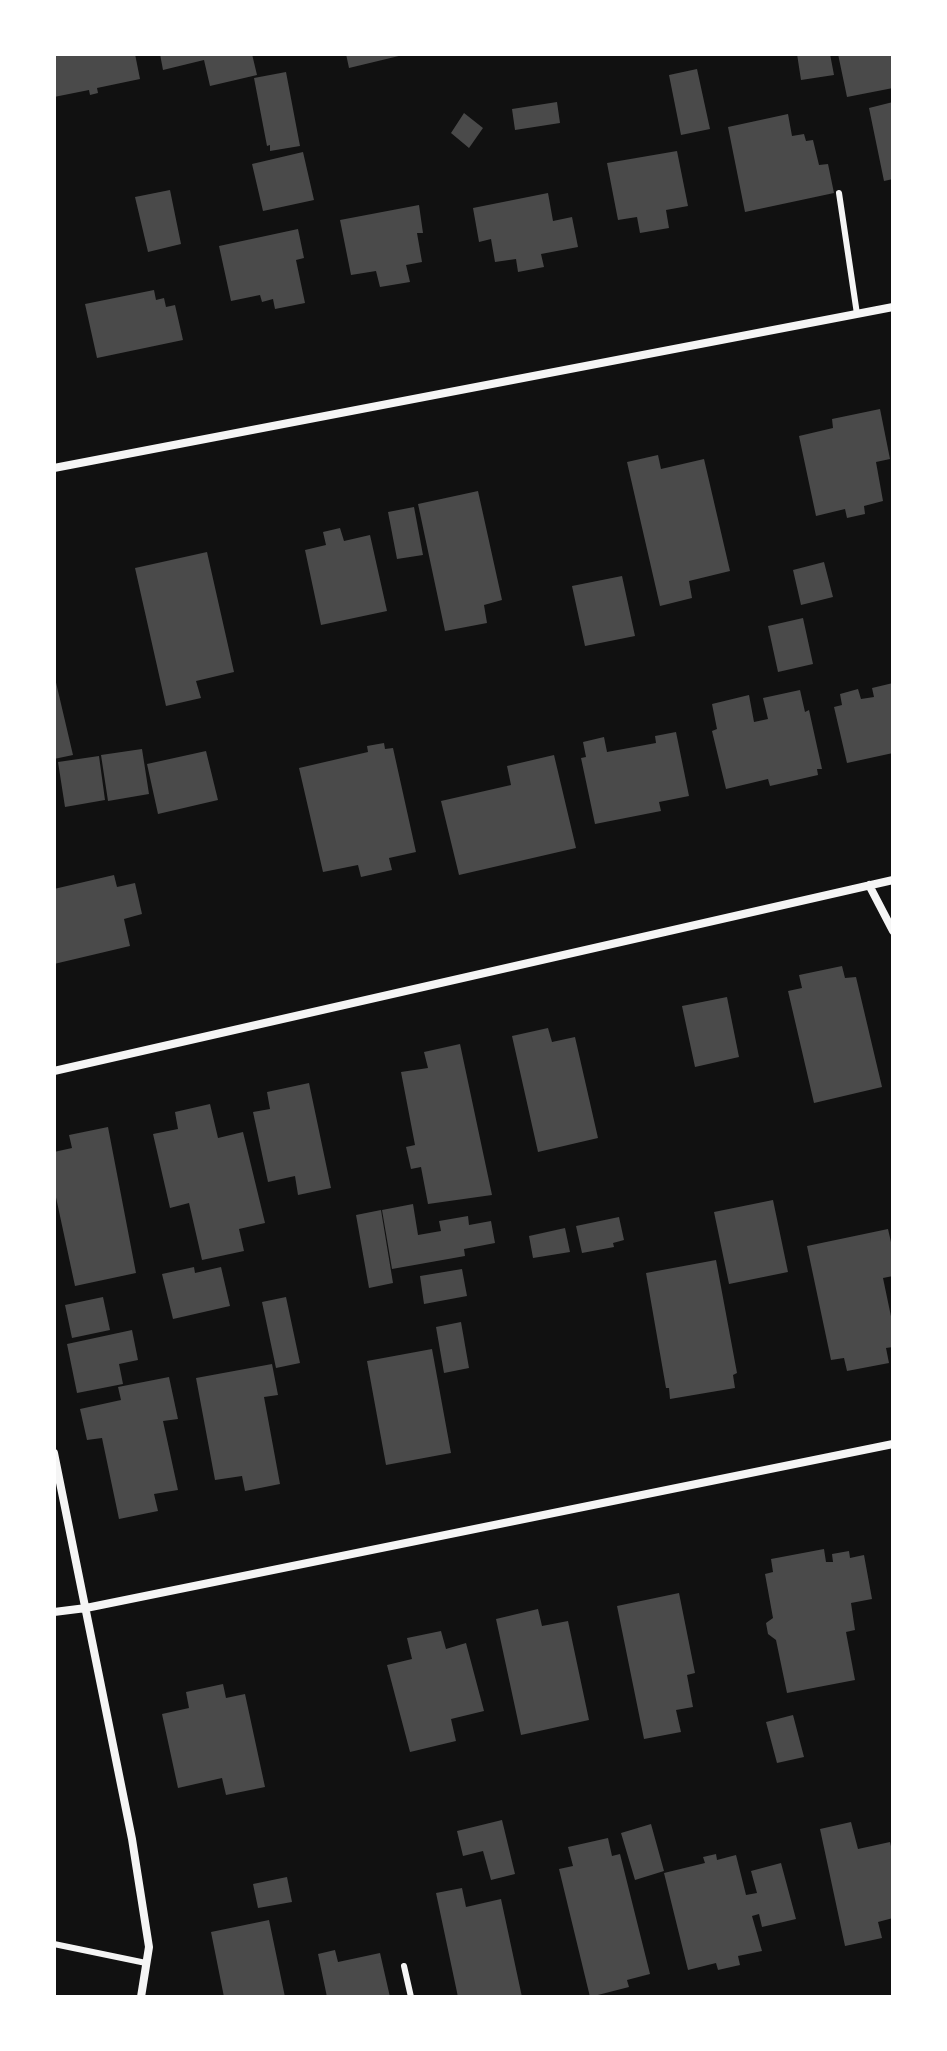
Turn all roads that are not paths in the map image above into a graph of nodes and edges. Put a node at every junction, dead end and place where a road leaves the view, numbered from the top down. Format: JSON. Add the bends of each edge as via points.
{"nodes":[{"id":1,"x":839,"y":193,"type":"dead end"},
{"id":2,"x":893,"y":307,"type":"edge"},
{"id":3,"x":857,"y":314,"type":"junction"},
{"id":4,"x":54,"y":468,"type":"edge"},
{"id":5,"x":893,"y":880,"type":"edge"},
{"id":6,"x":869,"y":885,"type":"junction"},
{"id":7,"x":893,"y":931,"type":"edge"},
{"id":8,"x":54,"y":1071,"type":"edge"},
{"id":9,"x":893,"y":1444,"type":"edge"},
{"id":10,"x":54,"y":1453,"type":"edge"},
{"id":11,"x":86,"y":1608,"type":"junction"},
{"id":12,"x":54,"y":1612,"type":"edge"},
{"id":13,"x":54,"y":1944,"type":"edge"},
{"id":14,"x":146,"y":1963,"type":"junction"},
{"id":15,"x":404,"y":1966,"type":"dead end"},
{"id":16,"x":141,"y":1997,"type":"edge"},
{"id":17,"x":411,"y":1997,"type":"edge"}],
"edges":[{"from":1,"to":3,"type":"lane"},
{"from":2,"to":3,"type":"street"},
{"from":3,"to":4,"type":"street"},
{"from":5,"to":6,"type":"street"},
{"from":6,"to":7,"type":"street"},
{"from":6,"to":8,"type":"street"},
{"from":9,"to":11,"type":"street"},
{"from":10,"to":11,"type":"street"},
{"from":11,"to":12,"type":"street"},
{"from":11,"to":14,"type":"street","via":[[132,1839],[149,1947]]},
{"from":13,"to":14,"type":"lane"},
{"from":14,"to":16,"type":"street"},
{"from":15,"to":17,"type":"lane"}]}
